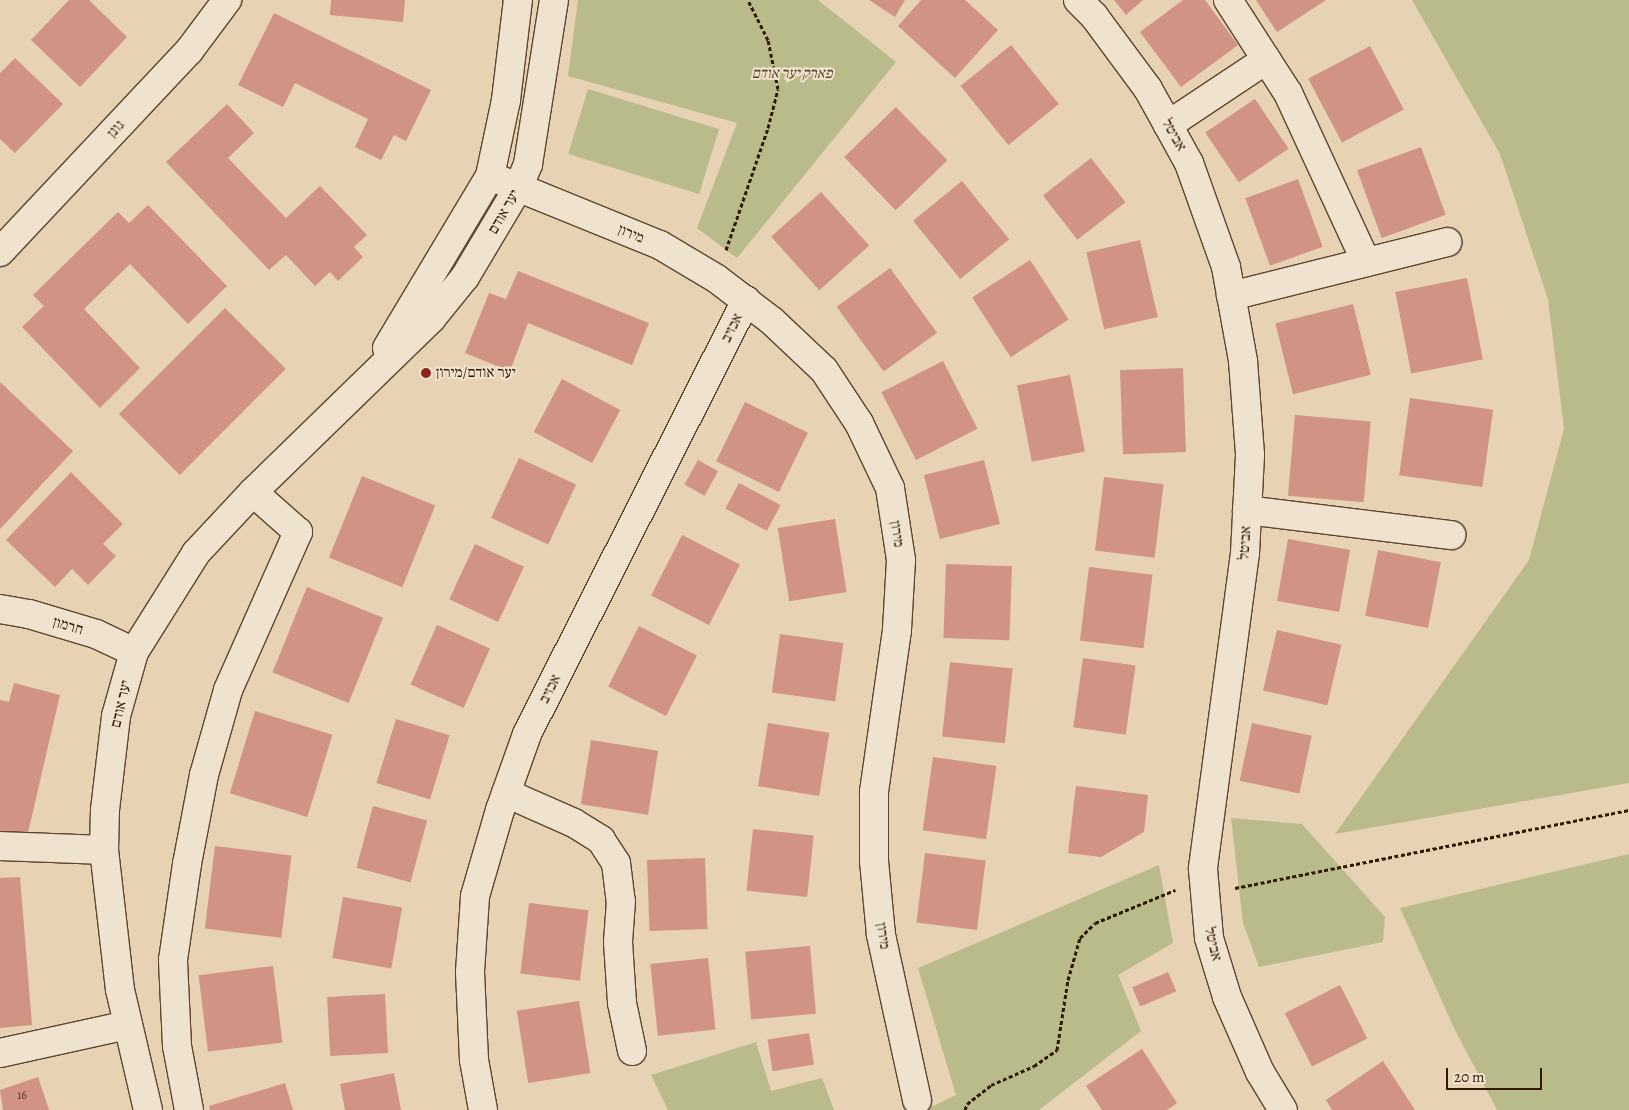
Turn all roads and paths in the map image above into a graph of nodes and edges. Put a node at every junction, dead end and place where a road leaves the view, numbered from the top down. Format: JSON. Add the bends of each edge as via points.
{"nodes":[{"id":1,"x":227,"y":0,"type":"edge"},
{"id":2,"x":518,"y":0,"type":"edge"},
{"id":3,"x":554,"y":0,"type":"edge"},
{"id":4,"x":748,"y":0,"type":"edge"},
{"id":5,"x":1078,"y":0,"type":"edge"},
{"id":6,"x":1228,"y":0,"type":"edge"},
{"id":7,"x":1266,"y":60,"type":"junction"},
{"id":8,"x":1168,"y":125,"type":"junction"},
{"id":9,"x":490,"y":176,"type":"junction"},
{"id":10,"x":518,"y":188,"type":"junction"},
{"id":11,"x":1447,"y":242,"type":"dead end"},
{"id":12,"x":0,"y":252,"type":"edge"},
{"id":13,"x":1366,"y":262,"type":"junction"},
{"id":14,"x":717,"y":279,"type":"junction"},
{"id":15,"x":1231,"y":296,"type":"junction"},
{"id":16,"x":746,"y":300,"type":"junction"},
{"id":17,"x":366,"y":382,"type":"junction"},
{"id":18,"x":253,"y":492,"type":"junction"},
{"id":19,"x":1247,"y":510,"type":"junction"},
{"id":20,"x":1451,"y":535,"type":"dead end"},
{"id":21,"x":0,"y":609,"type":"edge"},
{"id":22,"x":134,"y":652,"type":"junction"},
{"id":23,"x":506,"y":792,"type":"junction"},
{"id":24,"x":1629,"y":810,"type":"edge"},
{"id":25,"x":0,"y":846,"type":"edge"},
{"id":26,"x":104,"y":850,"type":"junction"},
{"id":27,"x":1205,"y":886,"type":"junction"},
{"id":28,"x":127,"y":1025,"type":"junction"},
{"id":29,"x":177,"y":1046,"type":"junction"},
{"id":30,"x":632,"y":1051,"type":"dead end"},
{"id":31,"x":0,"y":1053,"type":"edge"},
{"id":32,"x":137,"y":1054,"type":"junction"},
{"id":33,"x":917,"y":1100,"type":"dead end"},
{"id":34,"x":148,"y":1110,"type":"edge"},
{"id":35,"x":189,"y":1110,"type":"edge"},
{"id":36,"x":483,"y":1110,"type":"edge"},
{"id":37,"x":965,"y":1110,"type":"edge"},
{"id":38,"x":1283,"y":1110,"type":"edge"}],
"edges":[{"from":1,"to":12,"type":"street","name":"גונן","via":[[189,51]]},
{"from":2,"to":9,"type":"street","name":"יער אודם","via":[[506,100]]},
{"from":3,"to":10,"type":"street","name":"יער אודם","via":[[528,164]]},
{"from":4,"to":14,"type":"path","via":[[768,40],[778,89]]},
{"from":5,"to":8,"type":"street","name":"אביטל","via":[[1094,16],[1148,89]]},
{"from":6,"to":7,"type":"street"},
{"from":7,"to":8,"type":"street"},
{"from":7,"to":13,"type":"street","via":[[1288,93]]},
{"from":8,"to":15,"type":"street","name":"אביטל","via":[[1189,163],[1226,267]]},
{"from":9,"to":10,"type":"street","name":"מירון"},
{"from":9,"to":17,"type":"street","name":"יער אודם"},
{"from":10,"to":14,"type":"street","name":"מירון","via":[[660,246]]},
{"from":10,"to":17,"type":"street","name":"יער אודם","via":[[465,277],[431,319]]},
{"from":11,"to":13,"type":"street"},
{"from":13,"to":15,"type":"street"},
{"from":14,"to":16,"type":"street","name":"מירון"},
{"from":15,"to":19,"type":"street","name":"אביטל","via":[[1243,361],[1250,455]]},
{"from":16,"to":23,"type":"street","name":"אכזיב","via":[[527,734]]},
{"from":16,"to":33,"type":"street","name":"מירון","via":[[824,370],[859,423],[890,488],[901,560],[898,630],[874,792],[874,861],[881,935]]},
{"from":17,"to":18,"type":"street","name":"יער אודם"},
{"from":18,"to":22,"type":"street","name":"יער אודם","via":[[196,554]]},
{"from":18,"to":29,"type":"street","via":[[298,532],[228,690],[204,775],[186,864],[173,960]]},
{"from":19,"to":20,"type":"street"},
{"from":19,"to":27,"type":"street","name":"אביטל","via":[[1245,553],[1209,809]]},
{"from":21,"to":22,"type":"street","name":"חרמון","via":[[96,634]]},
{"from":22,"to":26,"type":"street","name":"יער אודם","via":[[116,716],[105,810]]},
{"from":23,"to":30,"type":"street","via":[[574,823],[601,840],[616,863],[621,901],[618,942],[622,1003]]},
{"from":23,"to":36,"type":"street","name":"אכזיב","via":[[476,896],[471,992],[474,1060]]},
{"from":24,"to":27,"type":"path"},
{"from":25,"to":26,"type":"street"},
{"from":26,"to":28,"type":"street","name":"יער אודם"},
{"from":27,"to":37,"type":"path","via":[[1095,922],[1080,938],[1068,980],[1056,1050],[1034,1066],[991,1085],[967,1104]]},
{"from":27,"to":38,"type":"street","name":"אביטל","via":[[1210,938],[1228,997],[1260,1072]]},
{"from":28,"to":31,"type":"street"},
{"from":28,"to":32,"type":"street","name":"יער אודם"},
{"from":29,"to":32,"type":"street"},
{"from":29,"to":35,"type":"street"},
{"from":32,"to":34,"type":"street","name":"יער אודם"}]}
